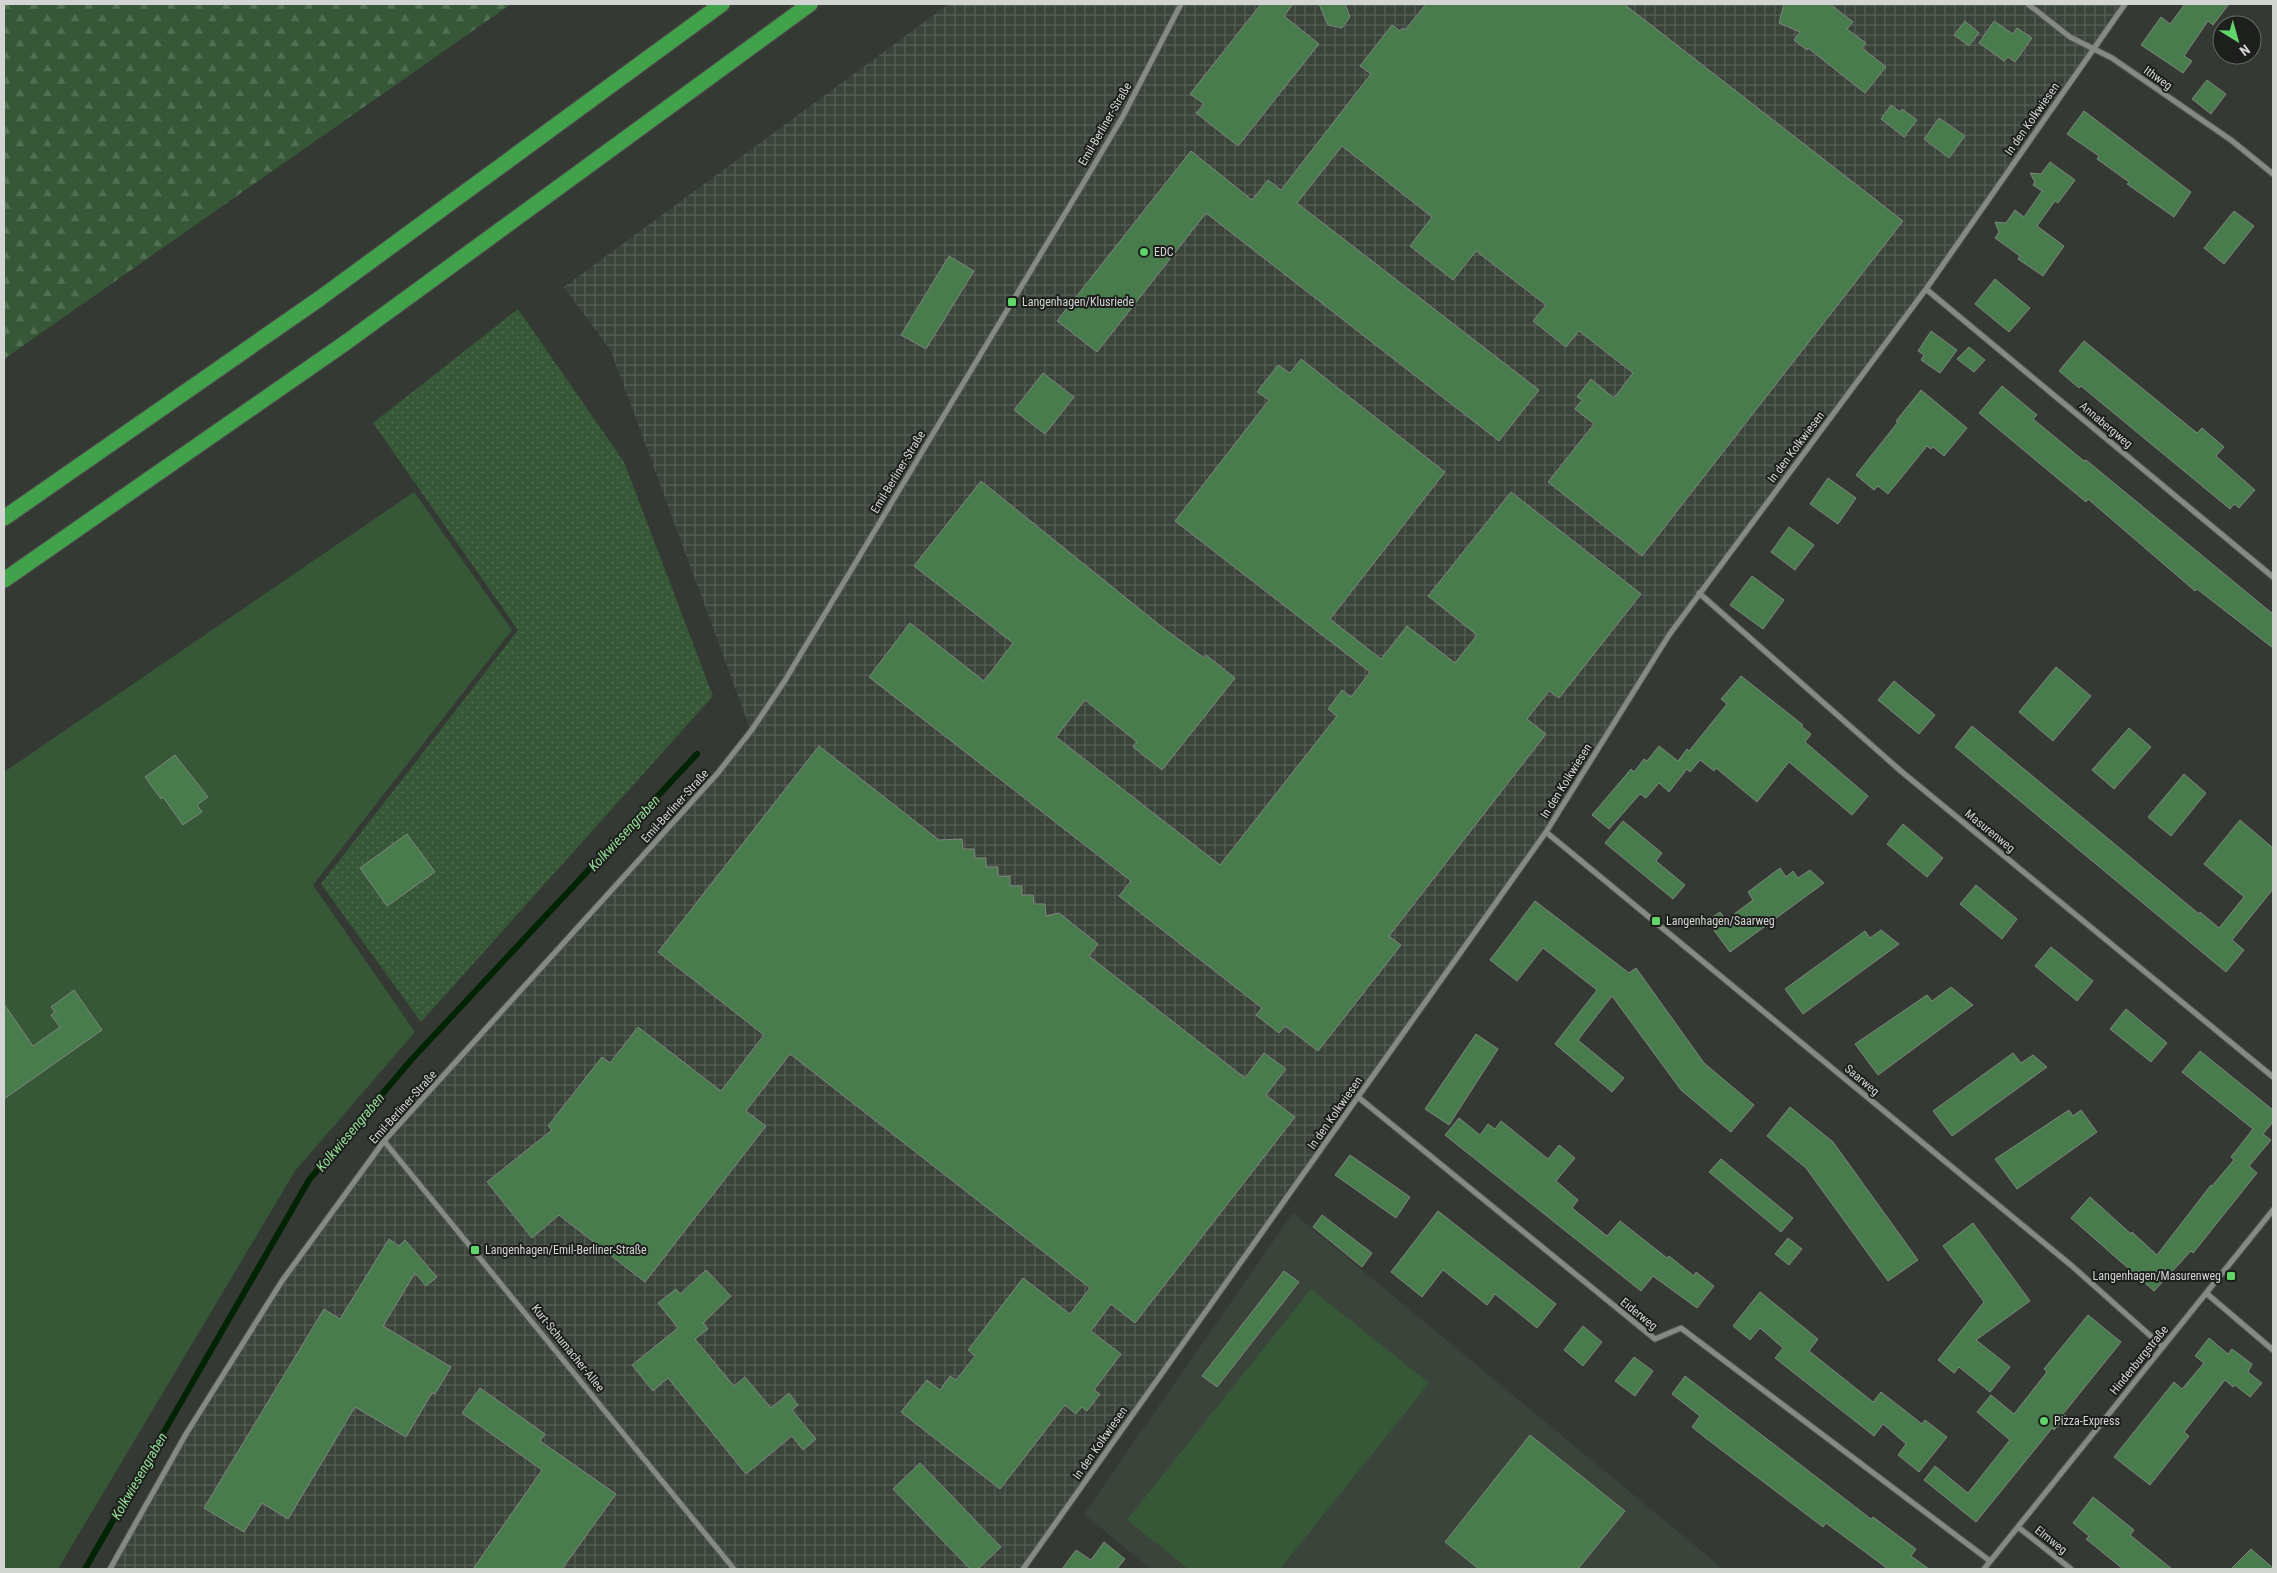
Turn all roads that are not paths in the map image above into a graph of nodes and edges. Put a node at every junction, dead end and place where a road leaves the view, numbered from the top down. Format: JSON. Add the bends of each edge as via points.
{"nodes":[{"id":1,"x":722,"y":4,"type":"edge"},
{"id":2,"x":810,"y":4,"type":"edge"},
{"id":3,"x":1181,"y":4,"type":"edge"},
{"id":4,"x":2028,"y":4,"type":"edge"},
{"id":5,"x":2125,"y":4,"type":"edge"},
{"id":6,"x":2093,"y":49,"type":"junction"},
{"id":7,"x":2273,"y":174,"type":"edge"},
{"id":8,"x":1926,"y":289,"type":"junction"},
{"id":9,"x":4,"y":518,"type":"edge"},
{"id":10,"x":2273,"y":577,"type":"edge"},
{"id":11,"x":4,"y":580,"type":"edge"},
{"id":12,"x":1699,"y":592,"type":"junction"},
{"id":13,"x":1546,"y":832,"type":"junction"},
{"id":14,"x":2273,"y":1077,"type":"edge"},
{"id":15,"x":1358,"y":1097,"type":"junction"},
{"id":16,"x":384,"y":1141,"type":"junction"},
{"id":17,"x":2273,"y":1210,"type":"edge"},
{"id":18,"x":2206,"y":1293,"type":"junction"},
{"id":19,"x":2163,"y":1346,"type":"junction"},
{"id":20,"x":2273,"y":1350,"type":"edge"},
{"id":21,"x":2018,"y":1527,"type":"junction"},
{"id":22,"x":1990,"y":1562,"type":"junction"},
{"id":23,"x":110,"y":1569,"type":"edge"},
{"id":24,"x":734,"y":1569,"type":"edge"},
{"id":25,"x":1024,"y":1569,"type":"edge"},
{"id":26,"x":1984,"y":1569,"type":"edge"},
{"id":27,"x":2071,"y":1569,"type":"edge"}],
"edges":[{"from":1,"to":9,"type":"highway","via":[[320,299]]},
{"from":2,"to":11,"type":"highway","via":[[348,341]]},
{"from":3,"to":16,"type":"street","name":"Emil-Berliner-Straße","via":[[1089,174],[784,682],[751,731],[667,830]]},
{"from":4,"to":6,"type":"street","name":"Ithweg","via":[[2070,37]]},
{"from":5,"to":6,"type":"street","name":"In den Kolkwiesen"},
{"from":6,"to":7,"type":"street","name":"Ithweg","via":[[2112,58],[2231,140]]},
{"from":6,"to":8,"type":"street","name":"In den Kolkwiesen"},
{"from":8,"to":10,"type":"street","name":"Annabergweg"},
{"from":8,"to":12,"type":"street","name":"In den Kolkwiesen"},
{"from":12,"to":13,"type":"street","name":"In den Kolkwiesen"},
{"from":12,"to":14,"type":"street","name":"Masurenweg","via":[[1902,772]]},
{"from":13,"to":15,"type":"street","name":"In den Kolkwiesen"},
{"from":13,"to":19,"type":"street","name":"Saarweg","via":[[2072,1266]]},
{"from":15,"to":22,"type":"street","name":"Eiderweg","via":[[1655,1339],[1681,1328]]},
{"from":15,"to":25,"type":"street","name":"In den Kolkwiesen"},
{"from":16,"to":23,"type":"street","name":"Emil-Berliner-Straße","via":[[282,1281],[186,1434]]},
{"from":16,"to":24,"type":"street","name":"Kurt-Schumacher-Allee"},
{"from":17,"to":18,"type":"street","name":"Hindenburgstraße"},
{"from":18,"to":19,"type":"street","name":"Hindenburgstraße"},
{"from":18,"to":20,"type":"street"},
{"from":19,"to":21,"type":"street","name":"Hindenburgstraße"},
{"from":21,"to":22,"type":"street","name":"Hindenburgstraße"},
{"from":21,"to":27,"type":"street","name":"Elmweg"},
{"from":22,"to":26,"type":"street","name":"Hindenburgstraße"}]}
